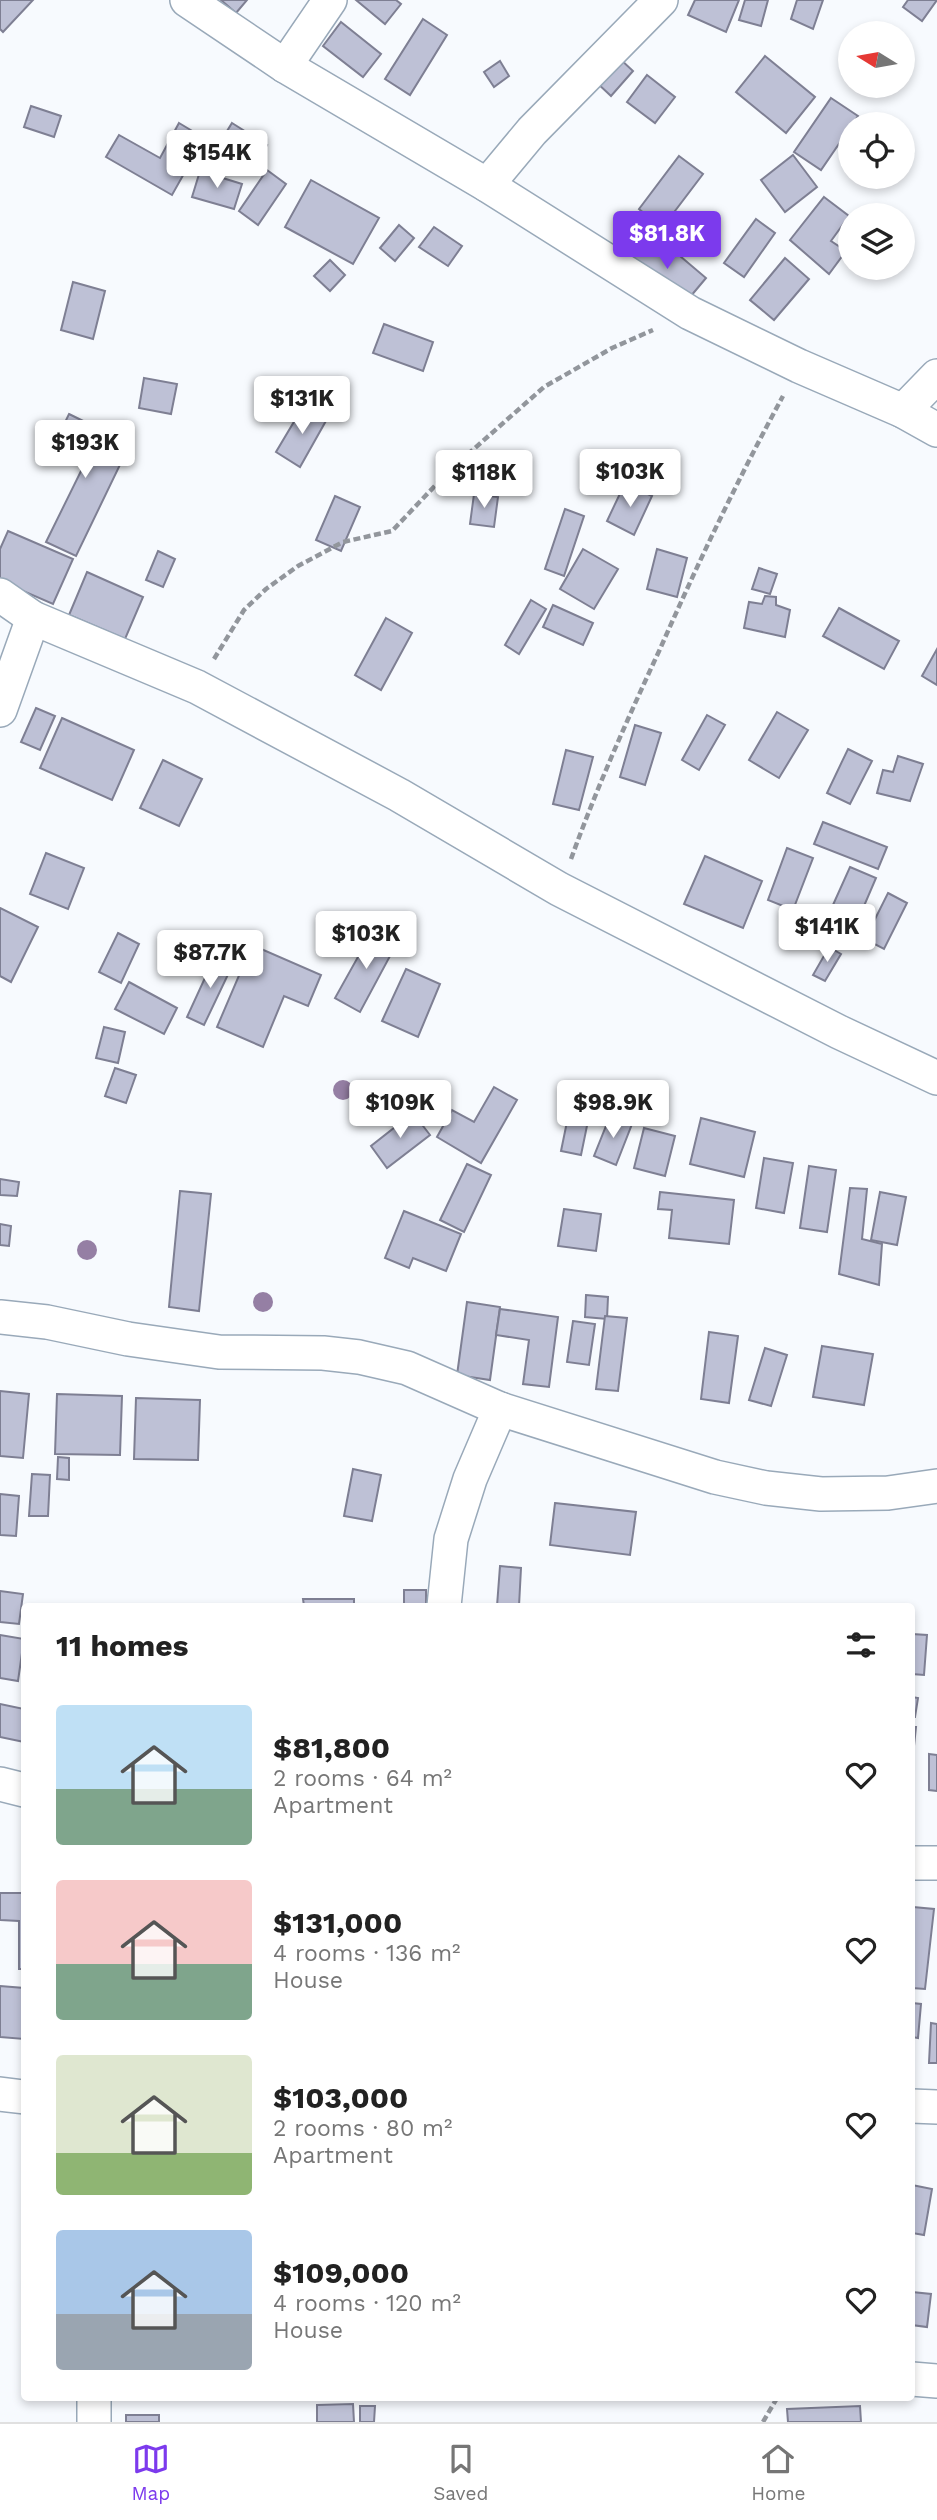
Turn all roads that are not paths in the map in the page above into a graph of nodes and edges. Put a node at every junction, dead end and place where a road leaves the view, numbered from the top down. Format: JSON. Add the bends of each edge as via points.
{"nodes":[{"id":1,"x":187,"y":0,"type":"edge"},
{"id":2,"x":330,"y":0,"type":"edge"},
{"id":3,"x":661,"y":0,"type":"edge"},
{"id":4,"x":285,"y":66,"type":"junction"},
{"id":5,"x":487,"y":185,"type":"junction"},
{"id":6,"x":937,"y":376,"type":"edge"},
{"id":7,"x":903,"y":411,"type":"junction"},
{"id":8,"x":937,"y":430,"type":"edge"},
{"id":9,"x":0,"y":594,"type":"edge"},
{"id":10,"x":33,"y":618,"type":"junction"},
{"id":11,"x":0,"y":710,"type":"edge"},
{"id":12,"x":937,"y":1078,"type":"edge"},
{"id":13,"x":0,"y":1317,"type":"edge"},
{"id":14,"x":500,"y":1409,"type":"junction"},
{"id":15,"x":937,"y":1486,"type":"edge"},
{"id":16,"x":444,"y":1603,"type":"edge"},
{"id":17,"x":0,"y":1784,"type":"edge"},
{"id":18,"x":21,"y":1789,"type":"edge"},
{"id":19,"x":915,"y":1863,"type":"edge"},
{"id":20,"x":937,"y":1863,"type":"edge"},
{"id":21,"x":0,"y":2094,"type":"edge"},
{"id":22,"x":21,"y":2097,"type":"edge"},
{"id":23,"x":915,"y":2106,"type":"edge"},
{"id":24,"x":937,"y":2107,"type":"edge"},
{"id":25,"x":915,"y":2379,"type":"edge"},
{"id":26,"x":937,"y":2381,"type":"edge"},
{"id":27,"x":94,"y":2401,"type":"edge"},
{"id":28,"x":94,"y":2422,"type":"edge"}],
"edges":[{"from":1,"to":4,"type":"street"},
{"from":2,"to":4,"type":"street"},
{"from":3,"to":5,"type":"street","via":[[532,131]]},
{"from":4,"to":5,"type":"street"},
{"from":5,"to":7,"type":"street","via":[[690,313]]},
{"from":6,"to":7,"type":"street"},
{"from":7,"to":8,"type":"street"},
{"from":9,"to":10,"type":"street"},
{"from":10,"to":11,"type":"street"},
{"from":10,"to":12,"type":"street","via":[[197,687],[399,795],[559,889]]},
{"from":13,"to":14,"type":"street","via":[[219,1352],[359,1357],[407,1368]]},
{"from":14,"to":15,"type":"street","via":[[766,1489],[888,1493]]},
{"from":14,"to":16,"type":"street","via":[[451,1539]]},
{"from":17,"to":18,"type":"street"},
{"from":19,"to":20,"type":"street"},
{"from":21,"to":22,"type":"street"},
{"from":23,"to":24,"type":"street"},
{"from":25,"to":26,"type":"street"},
{"from":27,"to":28,"type":"street"}]}
